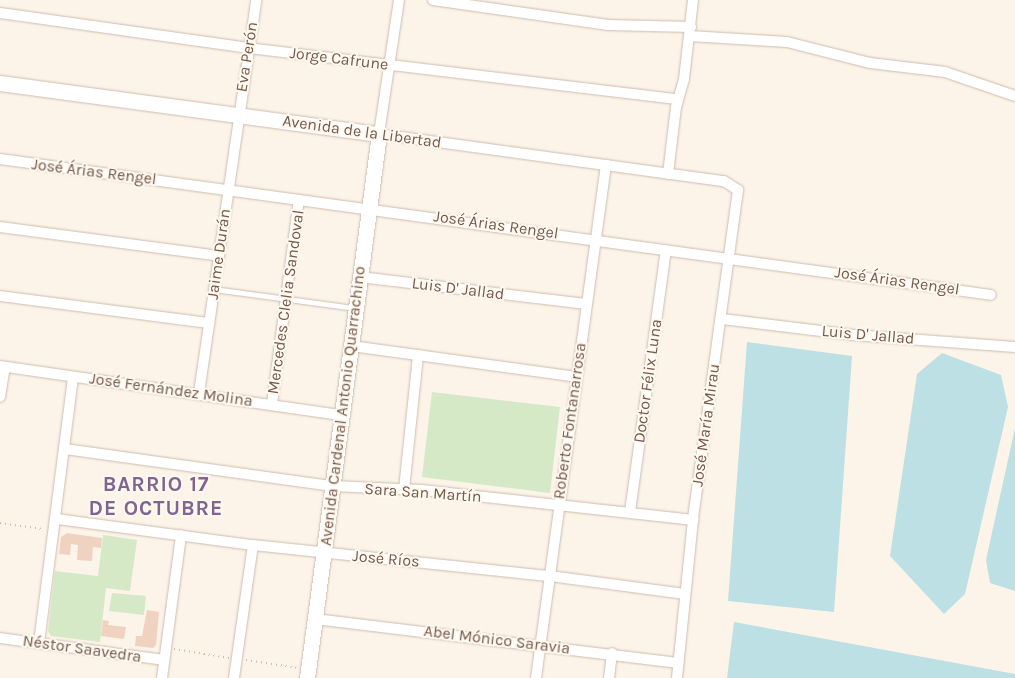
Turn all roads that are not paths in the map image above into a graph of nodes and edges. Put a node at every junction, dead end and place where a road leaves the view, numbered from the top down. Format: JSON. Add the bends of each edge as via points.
{"nodes":[{"id":1,"x":256,"y":0,"type":"edge"},
{"id":2,"x":399,"y":0,"type":"edge"},
{"id":3,"x":433,"y":0,"type":"edge"},
{"id":4,"x":693,"y":0,"type":"edge"},
{"id":5,"x":0,"y":12,"type":"edge"},
{"id":6,"x":690,"y":31,"type":"junction"},
{"id":7,"x":248,"y":48,"type":"junction"},
{"id":8,"x":388,"y":66,"type":"junction"},
{"id":9,"x":0,"y":83,"type":"edge"},
{"id":10,"x":1015,"y":96,"type":"edge"},
{"id":11,"x":678,"y":99,"type":"junction"},
{"id":12,"x":239,"y":115,"type":"junction"},
{"id":13,"x":379,"y":134,"type":"junction"},
{"id":14,"x":0,"y":159,"type":"edge"},
{"id":15,"x":606,"y":165,"type":"junction"},
{"id":16,"x":668,"y":174,"type":"junction"},
{"id":17,"x":724,"y":180,"type":"joint"},
{"id":18,"x":228,"y":189,"type":"junction"},
{"id":19,"x":299,"y":200,"type":"junction"},
{"id":20,"x":368,"y":208,"type":"junction"},
{"id":21,"x":0,"y":227,"type":"edge"},
{"id":22,"x":594,"y":238,"type":"junction"},
{"id":23,"x":666,"y":250,"type":"junction"},
{"id":24,"x":219,"y":256,"type":"junction"},
{"id":25,"x":731,"y":259,"type":"junction"},
{"id":26,"x":360,"y":277,"type":"junction"},
{"id":27,"x":214,"y":289,"type":"junction"},
{"id":28,"x":991,"y":294,"type":"dead end"},
{"id":29,"x":0,"y":296,"type":"edge"},
{"id":30,"x":287,"y":298,"type":"junction"},
{"id":31,"x":586,"y":304,"type":"junction"},
{"id":32,"x":357,"y":308,"type":"junction"},
{"id":33,"x":722,"y":319,"type":"junction"},
{"id":34,"x":209,"y":323,"type":"junction"},
{"id":35,"x":352,"y":346,"type":"junction"},
{"id":36,"x":1015,"y":347,"type":"edge"},
{"id":37,"x":418,"y":355,"type":"junction"},
{"id":38,"x":2,"y":366,"type":"edge"},
{"id":39,"x":73,"y":377,"type":"junction"},
{"id":40,"x":576,"y":377,"type":"junction"},
{"id":41,"x":199,"y":393,"type":"junction"},
{"id":42,"x":0,"y":397,"type":"edge"},
{"id":43,"x":272,"y":404,"type":"junction"},
{"id":44,"x":341,"y":415,"type":"junction"},
{"id":45,"x":65,"y":449,"type":"junction"},
{"id":46,"x":332,"y":486,"type":"junction"},
{"id":47,"x":404,"y":489,"type":"junction"},
{"id":48,"x":559,"y":505,"type":"junction"},
{"id":49,"x":630,"y":512,"type":"junction"},
{"id":50,"x":57,"y":518,"type":"junction"},
{"id":51,"x":692,"y":520,"type":"junction"},
{"id":52,"x":182,"y":536,"type":"junction"},
{"id":53,"x":253,"y":545,"type":"junction"},
{"id":54,"x":324,"y":554,"type":"junction"},
{"id":55,"x":550,"y":576,"type":"junction"},
{"id":56,"x":685,"y":594,"type":"junction"},
{"id":57,"x":315,"y":619,"type":"junction"},
{"id":58,"x":0,"y":638,"type":"edge"},
{"id":59,"x":39,"y":643,"type":"junction"},
{"id":60,"x":541,"y":645,"type":"junction"},
{"id":61,"x":612,"y":653,"type":"junction"},
{"id":62,"x":164,"y":660,"type":"junction"},
{"id":63,"x":678,"y":663,"type":"junction"},
{"id":64,"x":162,"y":678,"type":"edge"},
{"id":65,"x":234,"y":678,"type":"edge"},
{"id":66,"x":307,"y":678,"type":"edge"},
{"id":67,"x":536,"y":678,"type":"edge"},
{"id":68,"x":609,"y":678,"type":"edge"},
{"id":69,"x":677,"y":678,"type":"edge"}],
"edges":[{"from":1,"to":7,"type":"street","name":"Eva Perón"},
{"from":2,"to":8,"type":"street"},
{"from":3,"to":6,"type":"street","via":[[608,26]]},
{"from":4,"to":6,"type":"street"},
{"from":5,"to":7,"type":"street","name":"Jorge Cafrune"},
{"from":6,"to":10,"type":"street","via":[[787,42],[870,63],[945,72]]},
{"from":6,"to":11,"type":"street"},
{"from":7,"to":8,"type":"street","name":"Jorge Cafrune"},
{"from":7,"to":12,"type":"street","name":"Eva Perón"},
{"from":8,"to":11,"type":"street","name":"Jorge Cafrune"},
{"from":8,"to":13,"type":"street"},
{"from":9,"to":12,"type":"street","name":"Avenida de la Libertad"},
{"from":11,"to":16,"type":"street"},
{"from":12,"to":13,"type":"street","name":"Avenida de la Libertad"},
{"from":12,"to":18,"type":"street","name":"Jaime Durán"},
{"from":13,"to":15,"type":"street","name":"Avenida de la Libertad"},
{"from":13,"to":20,"type":"street","name":"Avenida Cardenal Antonio Quarrachino"},
{"from":14,"to":18,"type":"street","name":"José Árias Rengel"},
{"from":15,"to":16,"type":"street","name":"Avenida de la Libertad"},
{"from":15,"to":22,"type":"street","name":"Roberto Fontanarrosa"},
{"from":16,"to":17,"type":"street","name":"Avenida de la Libertad"},
{"from":17,"to":25,"type":"street","name":"José María Mirau","via":[[738,190]]},
{"from":18,"to":19,"type":"street","name":"José Árias Rengel"},
{"from":18,"to":24,"type":"street","name":"Jaime Durán"},
{"from":19,"to":20,"type":"street","name":"José Árias Rengel"},
{"from":19,"to":30,"type":"street","name":"Mercedes Clelia Sandoval"},
{"from":20,"to":22,"type":"street","name":"José Árias Rengel"},
{"from":20,"to":26,"type":"street","name":"Avenida Cardenal Antonio Quarrachino"},
{"from":21,"to":24,"type":"street"},
{"from":22,"to":23,"type":"street","name":"José Árias Rengel"},
{"from":22,"to":31,"type":"street","name":"Roberto Fontanarrosa"},
{"from":23,"to":25,"type":"street","name":"José Árias Rengel"},
{"from":23,"to":49,"type":"street","name":"Doctor Félix Luna"},
{"from":24,"to":27,"type":"street","name":"Jaime Durán"},
{"from":25,"to":28,"type":"street","name":"José Árias Rengel"},
{"from":25,"to":33,"type":"street","name":"José María Mirau"},
{"from":26,"to":31,"type":"street","name":"Luis D' Jallad"},
{"from":26,"to":32,"type":"street","name":"Avenida Cardenal Antonio Quarrachino"},
{"from":27,"to":30,"type":"lane"},
{"from":27,"to":34,"type":"street","name":"Jaime Durán"},
{"from":29,"to":34,"type":"street"},
{"from":30,"to":32,"type":"lane"},
{"from":30,"to":43,"type":"street","name":"Mercedes Clelia Sandoval"},
{"from":31,"to":40,"type":"street","name":"Roberto Fontanarrosa"},
{"from":32,"to":35,"type":"street","name":"Avenida Cardenal Antonio Quarrachino"},
{"from":33,"to":36,"type":"street","name":"Luis D' Jallad","via":[[854,335]]},
{"from":33,"to":51,"type":"street","name":"José María Mirau"},
{"from":34,"to":41,"type":"street","name":"Jaime Durán"},
{"from":35,"to":37,"type":"street"},
{"from":35,"to":44,"type":"street","name":"Avenida Cardenal Antonio Quarrachino"},
{"from":37,"to":40,"type":"street"},
{"from":37,"to":47,"type":"street"},
{"from":38,"to":39,"type":"street","name":"José Fernández Molina"},
{"from":38,"to":42,"type":"street"},
{"from":39,"to":41,"type":"street","name":"José Fernández Molina"},
{"from":39,"to":45,"type":"street"},
{"from":40,"to":48,"type":"street","name":"Roberto Fontanarrosa"},
{"from":41,"to":43,"type":"street","name":"José Fernández Molina"},
{"from":43,"to":44,"type":"street","name":"José Fernández Molina"},
{"from":44,"to":46,"type":"street","name":"Avenida Cardenal Antonio Quarrachino"},
{"from":45,"to":46,"type":"street","name":"Sara San Martín"},
{"from":45,"to":50,"type":"street"},
{"from":46,"to":47,"type":"street","name":"Sara San Martín"},
{"from":46,"to":54,"type":"street","name":"Avenida Cardenal Antonio Quarrachino"},
{"from":47,"to":48,"type":"street","name":"Sara San Martín"},
{"from":48,"to":49,"type":"street","name":"Sara San Martín"},
{"from":48,"to":55,"type":"street","name":"Roberto Fontanarrosa"},
{"from":49,"to":51,"type":"street","name":"Sara San Martín"},
{"from":50,"to":52,"type":"street","name":"José Ríos"},
{"from":50,"to":59,"type":"street"},
{"from":51,"to":56,"type":"street","name":"José María Mirau"},
{"from":52,"to":53,"type":"street","name":"José Ríos"},
{"from":52,"to":62,"type":"street"},
{"from":53,"to":54,"type":"street","name":"José Ríos"},
{"from":53,"to":65,"type":"street"},
{"from":54,"to":55,"type":"street","name":"José Ríos"},
{"from":54,"to":57,"type":"street","name":"Avenida Cardenal Antonio Quarrachino"},
{"from":55,"to":56,"type":"street","name":"José Ríos"},
{"from":55,"to":60,"type":"street","name":"Roberto Fontanarrosa"},
{"from":56,"to":63,"type":"street","name":"José María Mirau"},
{"from":57,"to":60,"type":"street","name":"Abel Mónico Saravia"},
{"from":57,"to":66,"type":"street","name":"Avenida Cardenal Antonio Quarrachino"},
{"from":58,"to":59,"type":"street","name":"Néstor Saavedra"},
{"from":59,"to":62,"type":"street","name":"Néstor Saavedra"},
{"from":60,"to":61,"type":"street","name":"Abel Mónico Saravia"},
{"from":60,"to":67,"type":"street","name":"Roberto Fontanarrosa"},
{"from":61,"to":63,"type":"street","name":"Abel Mónico Saravia"},
{"from":61,"to":68,"type":"street"},
{"from":62,"to":64,"type":"street"},
{"from":63,"to":69,"type":"street","name":"José María Mirau"}]}
